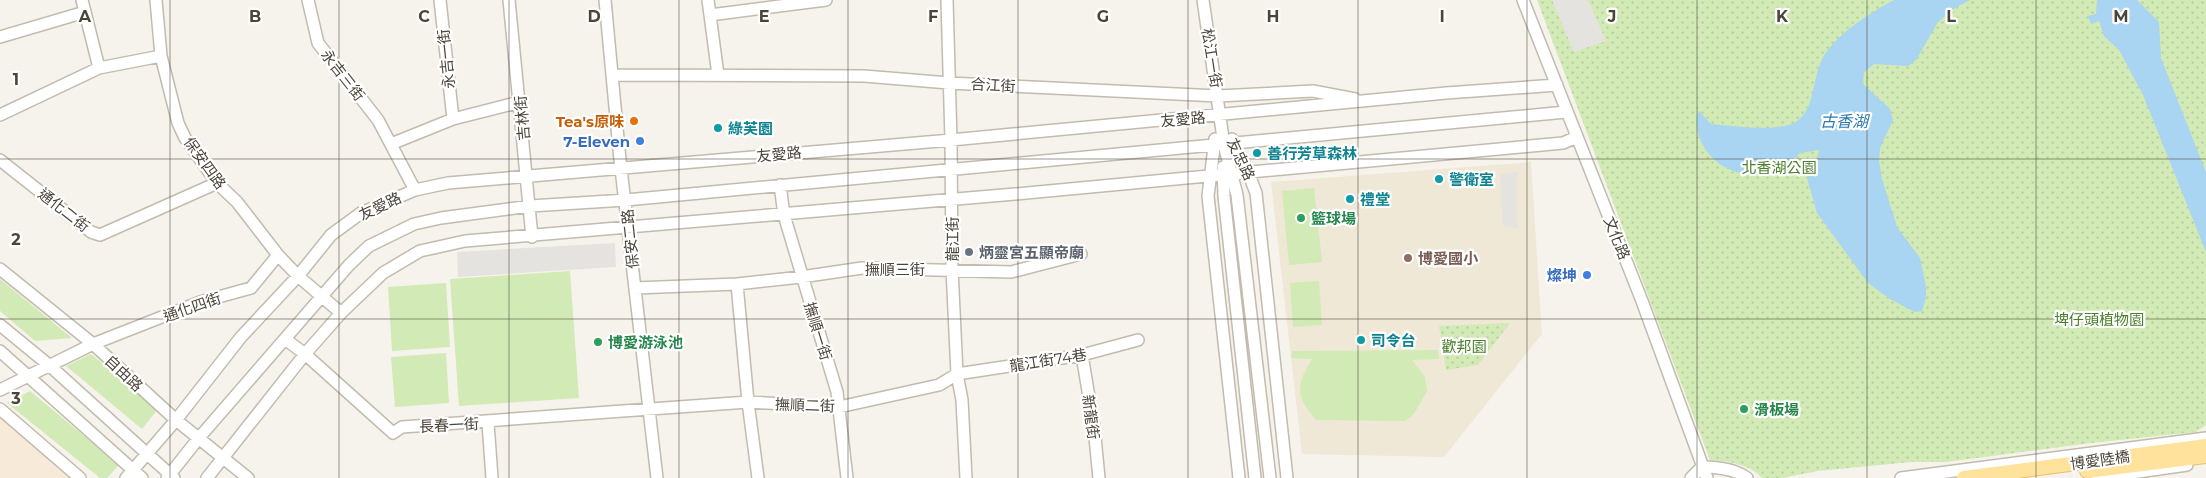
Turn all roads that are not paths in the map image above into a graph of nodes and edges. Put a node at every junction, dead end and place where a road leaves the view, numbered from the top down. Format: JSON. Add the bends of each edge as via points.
{"nodes":[{"id":1,"x":82,"y":0,"type":"edge"},
{"id":2,"x":156,"y":0,"type":"edge"},
{"id":3,"x":308,"y":0,"type":"edge"},
{"id":4,"x":440,"y":0,"type":"edge"},
{"id":5,"x":509,"y":0,"type":"edge"},
{"id":6,"x":605,"y":0,"type":"edge"},
{"id":7,"x":708,"y":0,"type":"edge"},
{"id":8,"x":826,"y":0,"type":"edge"},
{"id":9,"x":947,"y":0,"type":"edge"},
{"id":10,"x":1203,"y":0,"type":"edge"},
{"id":11,"x":1523,"y":0,"type":"edge"},
{"id":12,"x":85,"y":12,"type":"junction"},
{"id":13,"x":710,"y":15,"type":"junction"},
{"id":14,"x":0,"y":37,"type":"edge"},
{"id":15,"x":161,"y":56,"type":"junction"},
{"id":16,"x":98,"y":68,"type":"junction"},
{"id":17,"x":613,"y":75,"type":"junction"},
{"id":18,"x":718,"y":75,"type":"junction"},
{"id":19,"x":949,"y":83,"type":"junction"},
{"id":20,"x":1557,"y":85,"type":"junction"},
{"id":21,"x":1218,"y":96,"type":"junction"},
{"id":22,"x":1371,"y":101,"type":"junction"},
{"id":23,"x":520,"y":102,"type":"junction"},
{"id":24,"x":1566,"y":112,"type":"junction"},
{"id":25,"x":0,"y":115,"type":"edge"},
{"id":26,"x":1219,"y":116,"type":"junction"},
{"id":27,"x":453,"y":119,"type":"junction"},
{"id":28,"x":1577,"y":138,"type":"junction"},
{"id":29,"x":951,"y":140,"type":"junction"},
{"id":30,"x":391,"y":144,"type":"junction"},
{"id":31,"x":1224,"y":145,"type":"junction"},
{"id":32,"x":0,"y":160,"type":"edge"},
{"id":33,"x":621,"y":168,"type":"junction"},
{"id":34,"x":951,"y":170,"type":"junction"},
{"id":35,"x":1248,"y":172,"type":"junction"},
{"id":36,"x":1227,"y":173,"type":"junction"},
{"id":37,"x":1210,"y":175,"type":"junction"},
{"id":38,"x":527,"y":176,"type":"junction"},
{"id":39,"x":217,"y":183,"type":"junction"},
{"id":40,"x":780,"y":185,"type":"junction"},
{"id":41,"x":415,"y":190,"type":"junction"},
{"id":42,"x":952,"y":199,"type":"junction"},
{"id":43,"x":626,"y":200,"type":"junction"},
{"id":44,"x":530,"y":206,"type":"junction"},
{"id":45,"x":784,"y":215,"type":"junction"},
{"id":46,"x":629,"y":229,"type":"junction"},
{"id":47,"x":532,"y":237,"type":"junction"},
{"id":48,"x":1081,"y":254,"type":"dead end"},
{"id":49,"x":278,"y":255,"type":"junction"},
{"id":50,"x":0,"y":269,"type":"edge"},
{"id":51,"x":952,"y":269,"type":"junction"},
{"id":52,"x":298,"y":276,"type":"junction"},
{"id":53,"x":801,"y":278,"type":"junction"},
{"id":54,"x":737,"y":284,"type":"junction"},
{"id":55,"x":635,"y":288,"type":"junction"},
{"id":56,"x":321,"y":297,"type":"junction"},
{"id":57,"x":341,"y":313,"type":"junction"},
{"id":58,"x":0,"y":325,"type":"edge"},
{"id":59,"x":285,"y":340,"type":"junction"},
{"id":60,"x":1138,"y":340,"type":"dead end"},
{"id":61,"x":93,"y":344,"type":"junction"},
{"id":62,"x":0,"y":351,"type":"edge"},
{"id":63,"x":305,"y":354,"type":"junction"},
{"id":64,"x":1082,"y":355,"type":"junction"},
{"id":65,"x":50,"y":366,"type":"junction"},
{"id":66,"x":957,"y":374,"type":"junction"},
{"id":67,"x":30,"y":376,"type":"junction"},
{"id":68,"x":0,"y":390,"type":"edge"},
{"id":69,"x":748,"y":402,"type":"junction"},
{"id":70,"x":839,"y":407,"type":"junction"},
{"id":71,"x":0,"y":409,"type":"edge"},
{"id":72,"x":648,"y":410,"type":"junction"},
{"id":73,"x":176,"y":420,"type":"junction"},
{"id":74,"x":488,"y":422,"type":"junction"},
{"id":75,"x":2206,"y":438,"type":"edge"},
{"id":76,"x":198,"y":439,"type":"junction"},
{"id":77,"x":2206,"y":446,"type":"edge"},
{"id":78,"x":147,"y":453,"type":"junction"},
{"id":79,"x":2206,"y":456,"type":"edge"},
{"id":80,"x":223,"y":458,"type":"junction"},
{"id":81,"x":2206,"y":462,"type":"edge"},
{"id":82,"x":1705,"y":473,"type":"edge"},
{"id":83,"x":129,"y":474,"type":"edge"},
{"id":84,"x":170,"y":477,"type":"edge"},
{"id":85,"x":80,"y":478,"type":"edge"},
{"id":86,"x":142,"y":478,"type":"edge"},
{"id":87,"x":207,"y":478,"type":"edge"},
{"id":88,"x":248,"y":478,"type":"edge"},
{"id":89,"x":492,"y":478,"type":"edge"},
{"id":90,"x":657,"y":478,"type":"edge"},
{"id":91,"x":758,"y":478,"type":"edge"},
{"id":92,"x":846,"y":478,"type":"edge"},
{"id":93,"x":966,"y":478,"type":"edge"},
{"id":94,"x":1099,"y":478,"type":"edge"},
{"id":95,"x":1239,"y":478,"type":"edge"},
{"id":96,"x":1255,"y":478,"type":"edge"},
{"id":97,"x":1270,"y":478,"type":"edge"},
{"id":98,"x":1287,"y":478,"type":"edge"},
{"id":99,"x":1691,"y":478,"type":"edge"},
{"id":100,"x":1748,"y":478,"type":"edge"},
{"id":101,"x":1901,"y":478,"type":"edge"},
{"id":102,"x":1964,"y":478,"type":"edge"},
{"id":103,"x":2034,"y":478,"type":"edge"},
{"id":104,"x":2097,"y":478,"type":"edge"}],
"edges":[{"from":1,"to":12,"type":"street"},
{"from":2,"to":15,"type":"street","name":"保安四路"},
{"from":3,"to":30,"type":"street","name":"永吉三街","via":[[318,43],[378,120]]},
{"from":4,"to":27,"type":"street","name":"永吉一街"},
{"from":5,"to":23,"type":"street","name":"吉林街"},
{"from":6,"to":17,"type":"street","name":"保安二路"},
{"from":7,"to":13,"type":"street"},
{"from":8,"to":13,"type":"street"},
{"from":9,"to":19,"type":"street","name":"龍江街"},
{"from":10,"to":21,"type":"street","name":"松江一街"},
{"from":11,"to":20,"type":"street","name":"文化路"},
{"from":12,"to":14,"type":"street"},
{"from":12,"to":16,"type":"street"},
{"from":13,"to":18,"type":"street"},
{"from":15,"to":16,"type":"street"},
{"from":15,"to":39,"type":"street","name":"保安四路","via":[[178,123]]},
{"from":16,"to":25,"type":"street"},
{"from":17,"to":18,"type":"street","name":"合江街"},
{"from":17,"to":33,"type":"street","name":"保安二路"},
{"from":18,"to":19,"type":"street","name":"合江街","via":[[864,76]]},
{"from":19,"to":21,"type":"street","name":"合江街"},
{"from":19,"to":29,"type":"street","name":"龍江街"},
{"from":20,"to":22,"type":"street","name":"友愛路"},
{"from":20,"to":24,"type":"street","name":"文化路"},
{"from":21,"to":22,"type":"street","name":"合江街","via":[[1313,91]]},
{"from":21,"to":26,"type":"street","name":"松江一街"},
{"from":22,"to":26,"type":"street","name":"友愛路"},
{"from":23,"to":27,"type":"street"},
{"from":23,"to":38,"type":"street","name":"吉林街"},
{"from":24,"to":28,"type":"street","name":"文化路"},
{"from":24,"to":31,"type":"street","name":"友愛路"},
{"from":26,"to":29,"type":"street","name":"友愛路"},
{"from":26,"to":31,"type":"street","name":"松江一街"},
{"from":27,"to":30,"type":"street"},
{"from":28,"to":35,"type":"street","via":[[1564,143]]},
{"from":28,"to":82,"type":"street","name":"文化路","via":[[1642,301]]},
{"from":29,"to":33,"type":"street","name":"友愛路"},
{"from":29,"to":34,"type":"street","name":"龍江街"},
{"from":30,"to":41,"type":"street","name":"永吉三街"},
{"from":31,"to":34,"type":"street","name":"友愛路"},
{"from":31,"to":35,"type":"street","name":"友忠路"},
{"from":31,"to":36,"type":"street","name":"友忠路"},
{"from":31,"to":37,"type":"street","name":"友忠路"},
{"from":32,"to":39,"type":"street","name":"通化二街","via":[[91,232],[100,235]]},
{"from":33,"to":38,"type":"street","name":"友愛路"},
{"from":33,"to":43,"type":"street","name":"保安二路"},
{"from":34,"to":40,"type":"street","name":"友愛路"},
{"from":34,"to":42,"type":"street","name":"龍江街"},
{"from":35,"to":36,"type":"street"},
{"from":35,"to":98,"type":"street","name":"友忠路","via":[[1256,193]]},
{"from":36,"to":37,"type":"street"},
{"from":36,"to":96,"type":"street","name":"友忠路"},
{"from":36,"to":97,"type":"street","name":"友忠路","via":[[1237,194]]},
{"from":37,"to":42,"type":"street"},
{"from":37,"to":95,"type":"street","name":"友忠路","via":[[1208,196]]},
{"from":38,"to":41,"type":"street","name":"友愛路","via":[[448,183]]},
{"from":38,"to":44,"type":"street","name":"吉林街"},
{"from":39,"to":49,"type":"street","name":"保安四路"},
{"from":40,"to":43,"type":"street","name":"友愛路"},
{"from":40,"to":45,"type":"street","name":"撫順一街"},
{"from":41,"to":52,"type":"street","name":"友愛路","via":[[361,213],[331,234]]},
{"from":42,"to":45,"type":"street"},
{"from":42,"to":51,"type":"street","name":"龍江街"},
{"from":43,"to":44,"type":"street","name":"友愛路"},
{"from":43,"to":46,"type":"street","name":"保安二路"},
{"from":44,"to":47,"type":"street","name":"吉林街"},
{"from":44,"to":56,"type":"street","name":"友愛路","via":[[414,224],[369,246]]},
{"from":45,"to":46,"type":"street"},
{"from":45,"to":53,"type":"street","name":"撫順一街"},
{"from":46,"to":47,"type":"street"},
{"from":46,"to":55,"type":"street","name":"保安二路"},
{"from":47,"to":57,"type":"street","via":[[465,242],[420,250],[383,273]]},
{"from":48,"to":51,"type":"street","name":"撫順三街","via":[[1011,272]]},
{"from":49,"to":52,"type":"street","name":"保安四路"},
{"from":49,"to":61,"type":"street","name":"通化四街","via":[[251,288],[200,302]]},
{"from":50,"to":61,"type":"street","name":"自由路"},
{"from":51,"to":53,"type":"street","name":"撫順三街","via":[[862,268]]},
{"from":51,"to":66,"type":"street","name":"龍江街"},
{"from":52,"to":56,"type":"street","name":"保安四路"},
{"from":52,"to":73,"type":"street","name":"友愛路","via":[[241,337]]},
{"from":53,"to":54,"type":"street","name":"撫順三街"},
{"from":53,"to":70,"type":"street","name":"撫順一街"},
{"from":54,"to":55,"type":"street","name":"撫順三街"},
{"from":54,"to":69,"type":"street"},
{"from":55,"to":72,"type":"street","name":"保安二路"},
{"from":56,"to":57,"type":"street","name":"保安四路"},
{"from":56,"to":59,"type":"street","name":"友愛路"},
{"from":57,"to":63,"type":"street"},
{"from":58,"to":65,"type":"street"},
{"from":59,"to":63,"type":"street","name":"長春一街"},
{"from":59,"to":76,"type":"street","name":"友愛路"},
{"from":60,"to":64,"type":"street","name":"龍江街74巷"},
{"from":61,"to":65,"type":"street","name":"通化四街"},
{"from":61,"to":73,"type":"street","name":"自由路"},
{"from":62,"to":67,"type":"street"},
{"from":63,"to":74,"type":"street","name":"長春一街","via":[[393,433],[402,427]]},
{"from":63,"to":80,"type":"street"},
{"from":64,"to":66,"type":"street","name":"龍江街74巷"},
{"from":64,"to":94,"type":"street","name":"新龍街"},
{"from":65,"to":67,"type":"street","name":"通化四街"},
{"from":65,"to":78,"type":"street"},
{"from":66,"to":70,"type":"street","name":"撫順二街","via":[[939,385]]},
{"from":66,"to":93,"type":"street","name":"龍江街","via":[[962,400]]},
{"from":67,"to":68,"type":"street","name":"通化四街"},
{"from":67,"to":83,"type":"street"},
{"from":69,"to":70,"type":"street","name":"撫順二街"},
{"from":69,"to":72,"type":"street","name":"撫順二街"},
{"from":69,"to":91,"type":"street"},
{"from":70,"to":92,"type":"street","name":"撫順一街"},
{"from":71,"to":85,"type":"street"},
{"from":72,"to":74,"type":"street","name":"長春一街"},
{"from":72,"to":90,"type":"street","name":"保安二路"},
{"from":73,"to":76,"type":"street","name":"自由路"},
{"from":73,"to":78,"type":"street","name":"友愛路"},
{"from":74,"to":89,"type":"street"},
{"from":75,"to":101,"type":"street"},
{"from":76,"to":80,"type":"street","name":"自由路"},
{"from":76,"to":84,"type":"street","name":"友愛路"},
{"from":77,"to":102,"type":"main road","name":"博愛陸橋"},
{"from":78,"to":83,"type":"street","name":"友愛路"},
{"from":78,"to":84,"type":"street"},
{"from":79,"to":103,"type":"main road","name":"博愛陸橋"},
{"from":80,"to":87,"type":"street"},
{"from":80,"to":88,"type":"street","name":"自由路"},
{"from":81,"to":104,"type":"street"},
{"from":82,"to":99,"type":"street"},
{"from":82,"to":100,"type":"street","via":[[1730,470]]},
{"from":83,"to":86,"type":"street"}]}
